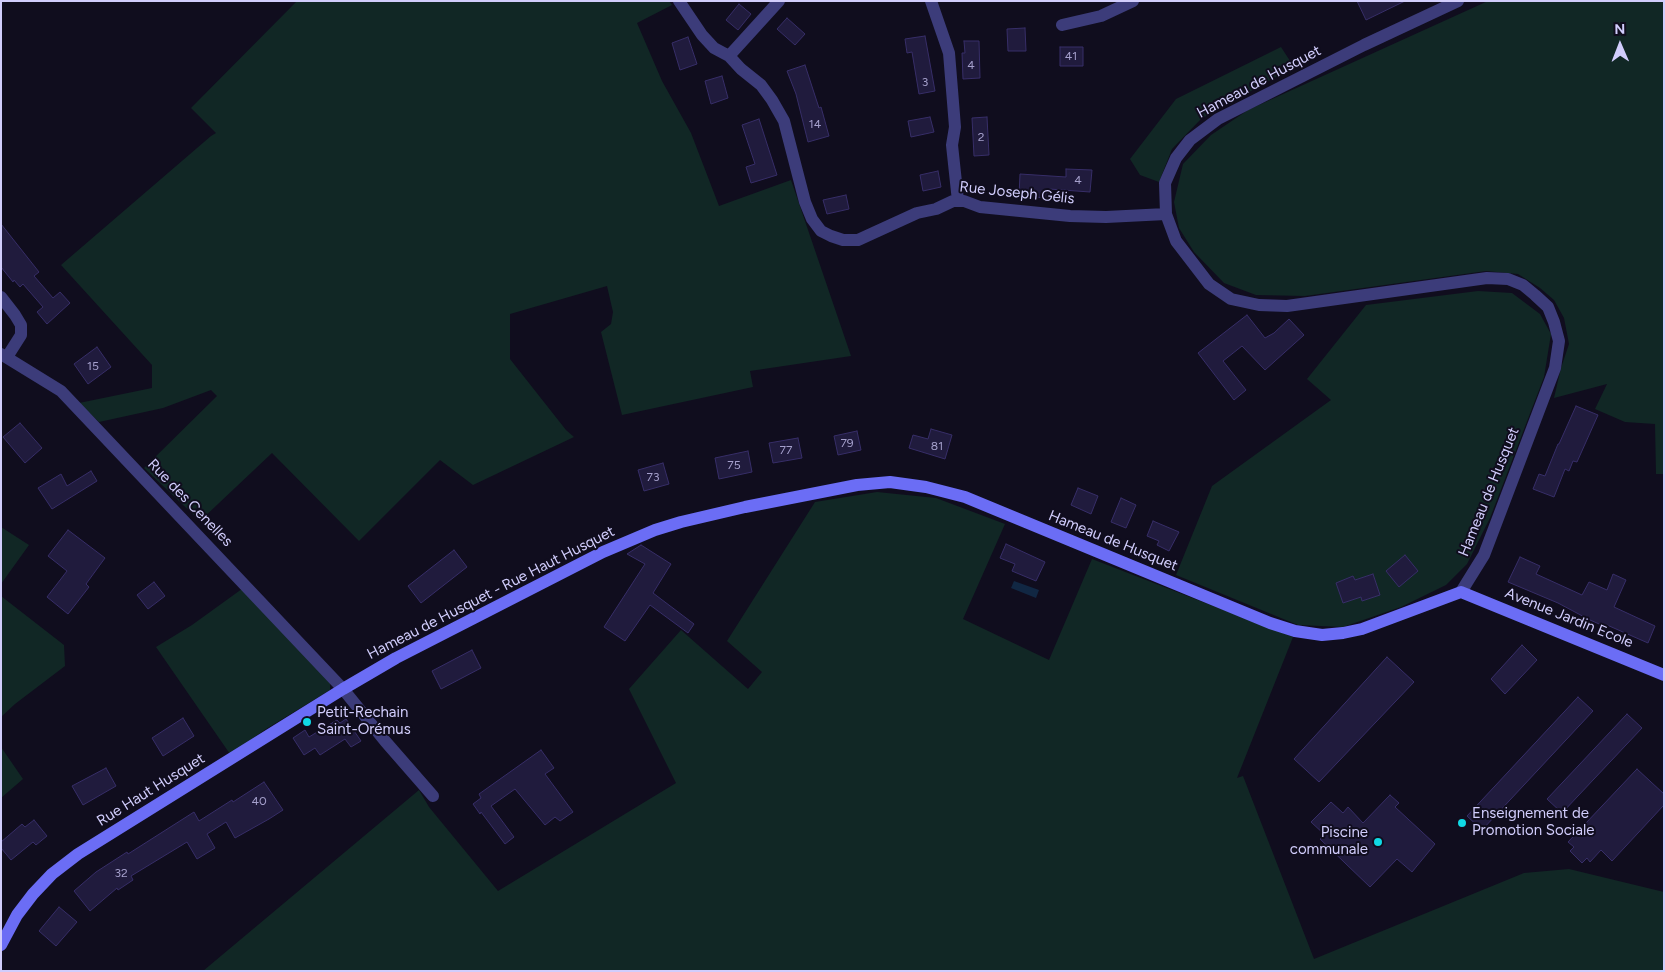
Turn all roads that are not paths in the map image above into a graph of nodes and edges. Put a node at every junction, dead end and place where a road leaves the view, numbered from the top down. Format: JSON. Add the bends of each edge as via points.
{"nodes":[{"id":1,"x":680,"y":1,"type":"edge"},
{"id":2,"x":779,"y":1,"type":"edge"},
{"id":3,"x":931,"y":1,"type":"edge"},
{"id":4,"x":1133,"y":1,"type":"edge"},
{"id":5,"x":1426,"y":1,"type":"edge"},
{"id":6,"x":1458,"y":1,"type":"edge"},
{"id":7,"x":1431,"y":13,"type":"junction"},
{"id":8,"x":1062,"y":26,"type":"dead end"},
{"id":9,"x":729,"y":56,"type":"junction"},
{"id":10,"x":958,"y":201,"type":"junction"},
{"id":11,"x":1166,"y":214,"type":"junction"},
{"id":12,"x":1,"y":297,"type":"edge"},
{"id":13,"x":4,"y":356,"type":"edge"},
{"id":14,"x":655,"y":530,"type":"joint"},
{"id":15,"x":1461,"y":592,"type":"junction"},
{"id":16,"x":1664,"y":675,"type":"edge"},
{"id":17,"x":344,"y":689,"type":"junction"},
{"id":18,"x":433,"y":796,"type":"dead end"},
{"id":19,"x":1,"y":945,"type":"edge"}],
"edges":[{"from":1,"to":9,"type":"street","name":"Rue Joseph Gélis","via":[[702,35],[714,48]]},
{"from":2,"to":9,"type":"street"},
{"from":3,"to":10,"type":"street","via":[[949,53],[955,127],[952,145]]},
{"from":4,"to":8,"type":"street","via":[[1101,16]]},
{"from":5,"to":7,"type":"street"},
{"from":6,"to":7,"type":"street","name":"Hameau de Husquet"},
{"from":7,"to":11,"type":"street","name":"Hameau de Husquet","via":[[1218,119],[1190,140],[1176,158],[1165,183]]},
{"from":9,"to":10,"type":"street","name":"Rue Joseph Gélis","via":[[761,85],[784,121],[804,202],[821,231],[843,240],[858,240],[916,213]]},
{"from":10,"to":11,"type":"street","name":"Rue Joseph Gélis","via":[[980,207],[1070,216]]},
{"from":11,"to":15,"type":"street","name":"Hameau de Husquet","via":[[1176,241],[1192,263],[1209,284],[1232,299],[1259,305],[1287,306],[1487,278],[1523,285],[1548,307],[1558,341],[1555,368],[1484,555]]},
{"from":12,"to":13,"type":"street","via":[[21,325],[21,335]]},
{"from":13,"to":17,"type":"street","name":"Rue des Cenelles","via":[[61,391]]},
{"from":14,"to":15,"type":"street","name":"Hameau de Husquet","via":[[819,492],[890,482],[926,487],[965,498],[1295,631],[1322,635],[1362,629]]},
{"from":14,"to":17,"type":"street","name":"Hameau de Husquet - Rue Haut Husquet","via":[[603,552],[405,653]]},
{"from":15,"to":16,"type":"street","name":"Avenue Jardin Ecole"},
{"from":17,"to":18,"type":"street","name":"Rue des Cenelles"},
{"from":17,"to":19,"type":"street","name":"Rue Haut Husquet","via":[[78,854],[33,894]]}]}
